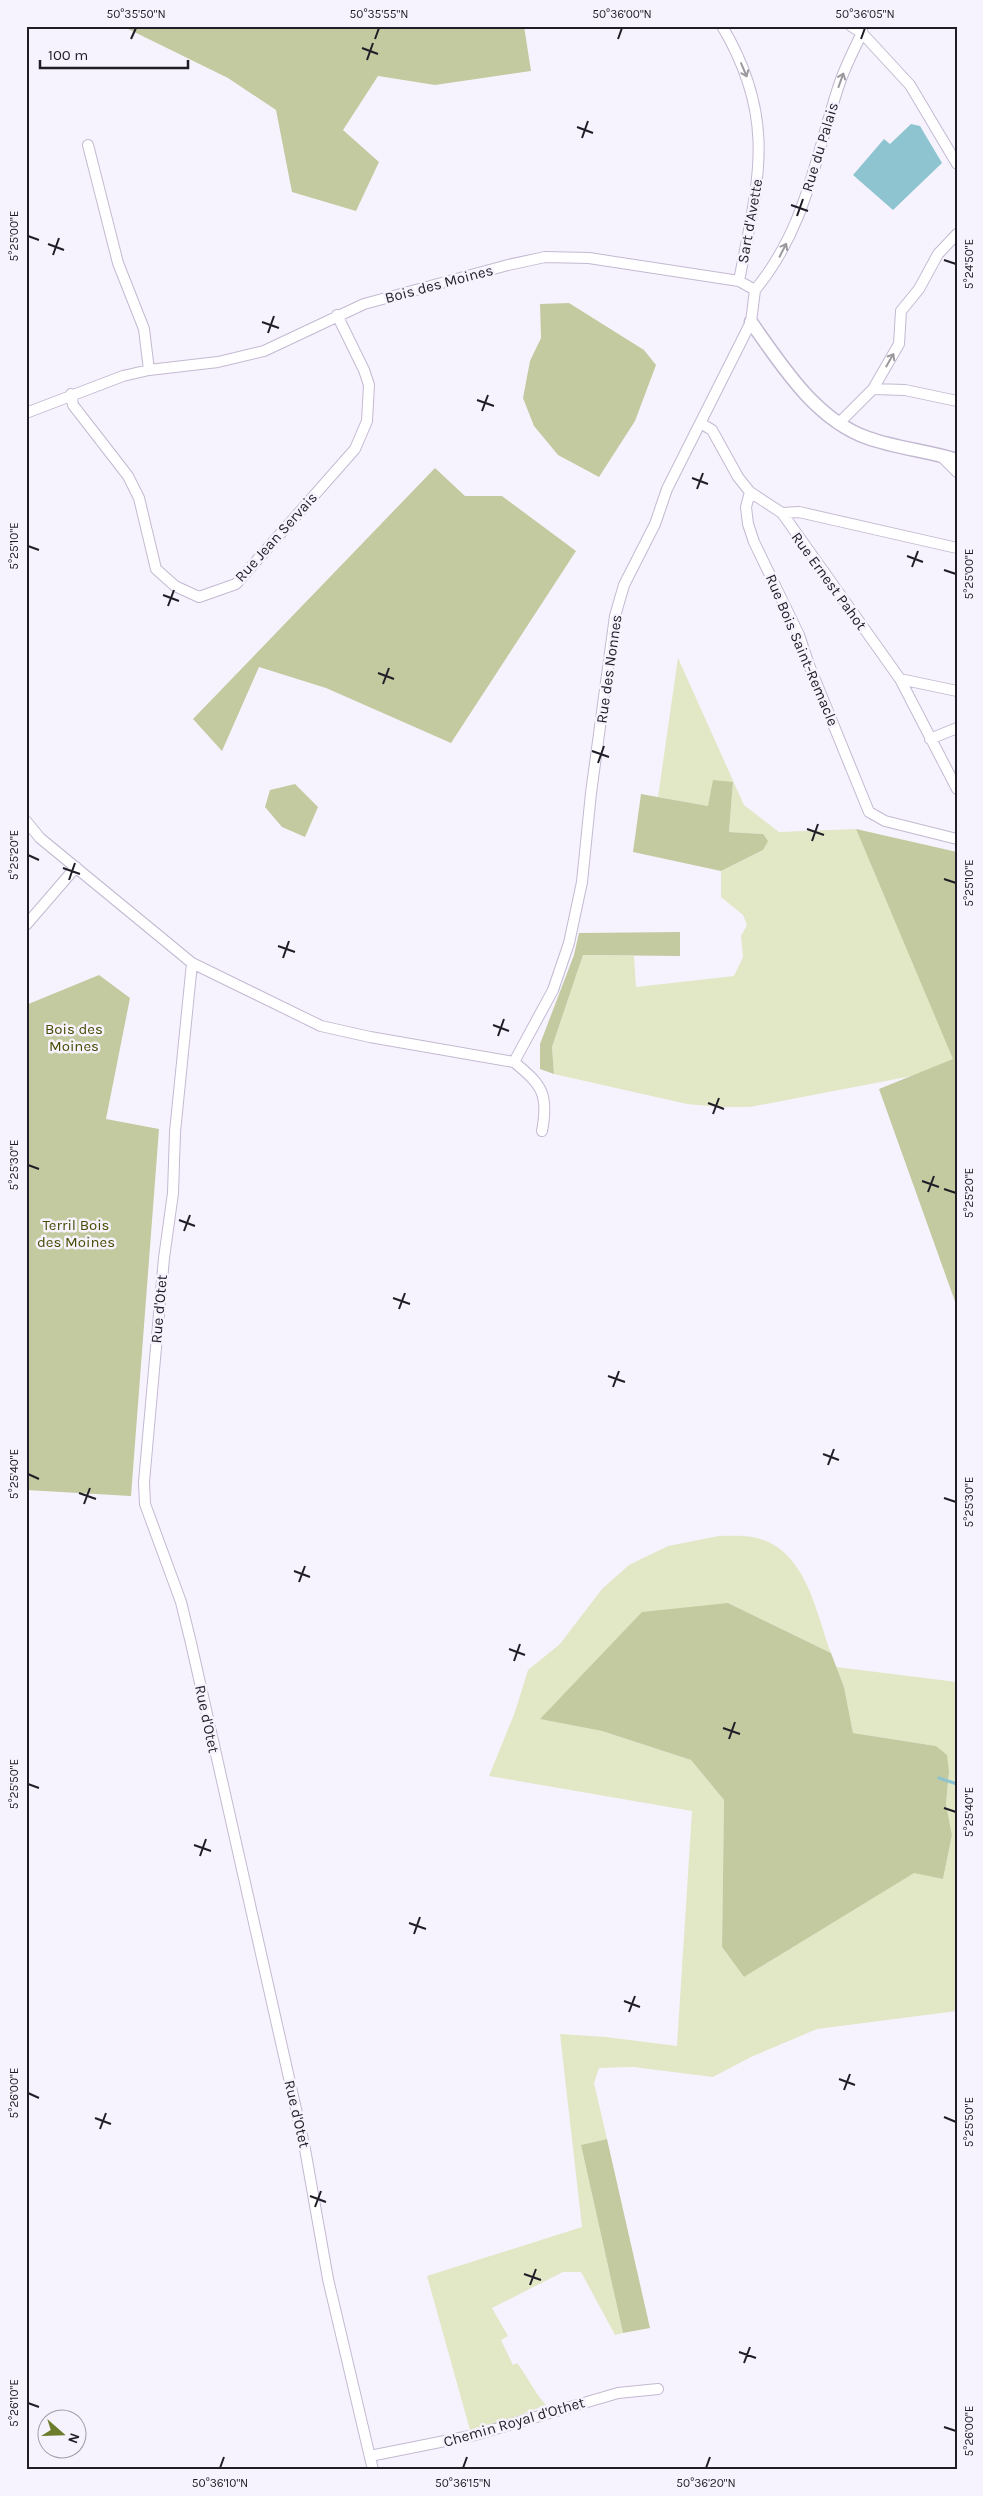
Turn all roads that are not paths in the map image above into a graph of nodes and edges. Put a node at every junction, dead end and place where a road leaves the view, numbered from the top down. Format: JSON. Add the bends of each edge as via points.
{"nodes":[{"id":1,"x":722,"y":26,"type":"edge"},
{"id":2,"x":852,"y":26,"type":"edge"},
{"id":3,"x":862,"y":30,"type":"edge"},
{"id":4,"x":88,"y":145,"type":"dead end"},
{"id":5,"x":957,"y":164,"type":"edge"},
{"id":6,"x":957,"y":234,"type":"edge"},
{"id":7,"x":740,"y":281,"type":"junction"},
{"id":8,"x":755,"y":290,"type":"junction"},
{"id":9,"x":337,"y":315,"type":"junction"},
{"id":10,"x":751,"y":322,"type":"junction"},
{"id":11,"x":148,"y":370,"type":"junction"},
{"id":12,"x":873,"y":389,"type":"junction"},
{"id":13,"x":71,"y":394,"type":"junction"},
{"id":14,"x":957,"y":401,"type":"edge"},
{"id":15,"x":26,"y":413,"type":"edge"},
{"id":16,"x":702,"y":424,"type":"junction"},
{"id":17,"x":838,"y":424,"type":"junction"},
{"id":18,"x":939,"y":455,"type":"junction"},
{"id":19,"x":957,"y":460,"type":"edge"},
{"id":20,"x":957,"y":472,"type":"edge"},
{"id":21,"x":750,"y":492,"type":"junction"},
{"id":22,"x":782,"y":514,"type":"junction"},
{"id":23,"x":957,"y":548,"type":"edge"},
{"id":24,"x":900,"y":679,"type":"junction"},
{"id":25,"x":957,"y":691,"type":"edge"},
{"id":26,"x":957,"y":728,"type":"edge"},
{"id":27,"x":930,"y":739,"type":"junction"},
{"id":28,"x":954,"y":776,"type":"edge"},
{"id":29,"x":957,"y":788,"type":"edge"},
{"id":30,"x":26,"y":821,"type":"edge"},
{"id":31,"x":957,"y":839,"type":"edge"},
{"id":32,"x":76,"y":867,"type":"junction"},
{"id":33,"x":26,"y":925,"type":"edge"},
{"id":34,"x":192,"y":962,"type":"junction"},
{"id":35,"x":514,"y":1062,"type":"junction"},
{"id":36,"x":542,"y":1131,"type":"dead end"},
{"id":37,"x":658,"y":2389,"type":"dead end"},
{"id":38,"x":370,"y":2456,"type":"junction"},
{"id":39,"x":373,"y":2470,"type":"edge"}],
"edges":[{"from":1,"to":7,"type":"street","name":"Sart d'Avette","one_way":true,"via":[[752,89],[760,135],[759,178]]},
{"from":2,"to":3,"type":"street"},
{"from":3,"to":5,"type":"street","via":[[910,85]]},
{"from":8,"to":3,"type":"street","name":"Rue du Palais","one_way":true,"via":[[774,266],[792,232],[816,170],[840,81]]},
{"from":4,"to":11,"type":"street","via":[[118,263],[144,329]]},
{"from":12,"to":6,"type":"street","one_way":true,"via":[[900,344],[901,311],[938,254]]},
{"from":7,"to":8,"type":"street","name":"Sart d'Avette"},
{"from":7,"to":9,"type":"street","name":"Bois des Moines","via":[[589,258],[545,257],[396,295]]},
{"from":8,"to":10,"type":"street"},
{"from":9,"to":11,"type":"street","name":"Bois des Moines","via":[[264,350],[244,356]]},
{"from":9,"to":13,"type":"street","name":"Rue Jean Servais","via":[[368,385],[367,421],[355,449],[236,584],[199,597],[174,586],[156,569],[139,498],[128,476],[73,405]]},
{"from":10,"to":16,"type":"street","name":"Rue des Nonnes"},
{"from":10,"to":17,"type":"street","via":[[804,392]]},
{"from":11,"to":13,"type":"street","name":"Bois des Moines"},
{"from":12,"to":14,"type":"street","via":[[905,390]]},
{"from":12,"to":17,"type":"street"},
{"from":13,"to":15,"type":"street","name":"Bois des Moines"},
{"from":16,"to":21,"type":"street","via":[[712,430]]},
{"from":16,"to":35,"type":"street","name":"Rue des Nonnes","via":[[666,490],[655,524],[624,585],[616,616],[582,882],[569,943],[553,990]]},
{"from":17,"to":18,"type":"street","via":[[869,438]]},
{"from":18,"to":19,"type":"street"},
{"from":18,"to":20,"type":"street"},
{"from":21,"to":22,"type":"street","name":"Rue Ernest Pahot"},
{"from":21,"to":31,"type":"street","name":"Rue Bois Saint-Remacle","via":[[746,507],[754,542],[799,635],[869,812],[885,821]]},
{"from":22,"to":23,"type":"street","via":[[799,512]]},
{"from":22,"to":24,"type":"street","name":"Rue Ernest Pahot"},
{"from":24,"to":25,"type":"street"},
{"from":24,"to":27,"type":"street","name":"Rue Ernest Pahot"},
{"from":26,"to":27,"type":"street"},
{"from":27,"to":28,"type":"street","name":"Rue Ernest Pahot"},
{"from":28,"to":29,"type":"street","name":"Rue Ernest Pahot"},
{"from":30,"to":32,"type":"street","via":[[40,838]]},
{"from":32,"to":33,"type":"street"},
{"from":32,"to":34,"type":"street"},
{"from":34,"to":35,"type":"street","via":[[321,1026]]},
{"from":34,"to":38,"type":"street","name":"Rue d'Otet","via":[[144,1482],[145,1504],[185,1618],[305,2149],[328,2279]]},
{"from":35,"to":36,"type":"street","via":[[533,1077],[546,1100]]},
{"from":37,"to":38,"type":"street","name":"Chemin Royal d'Othet","via":[[618,2393],[475,2435]]},
{"from":38,"to":39,"type":"street","name":"Rue d'Otet"}]}
